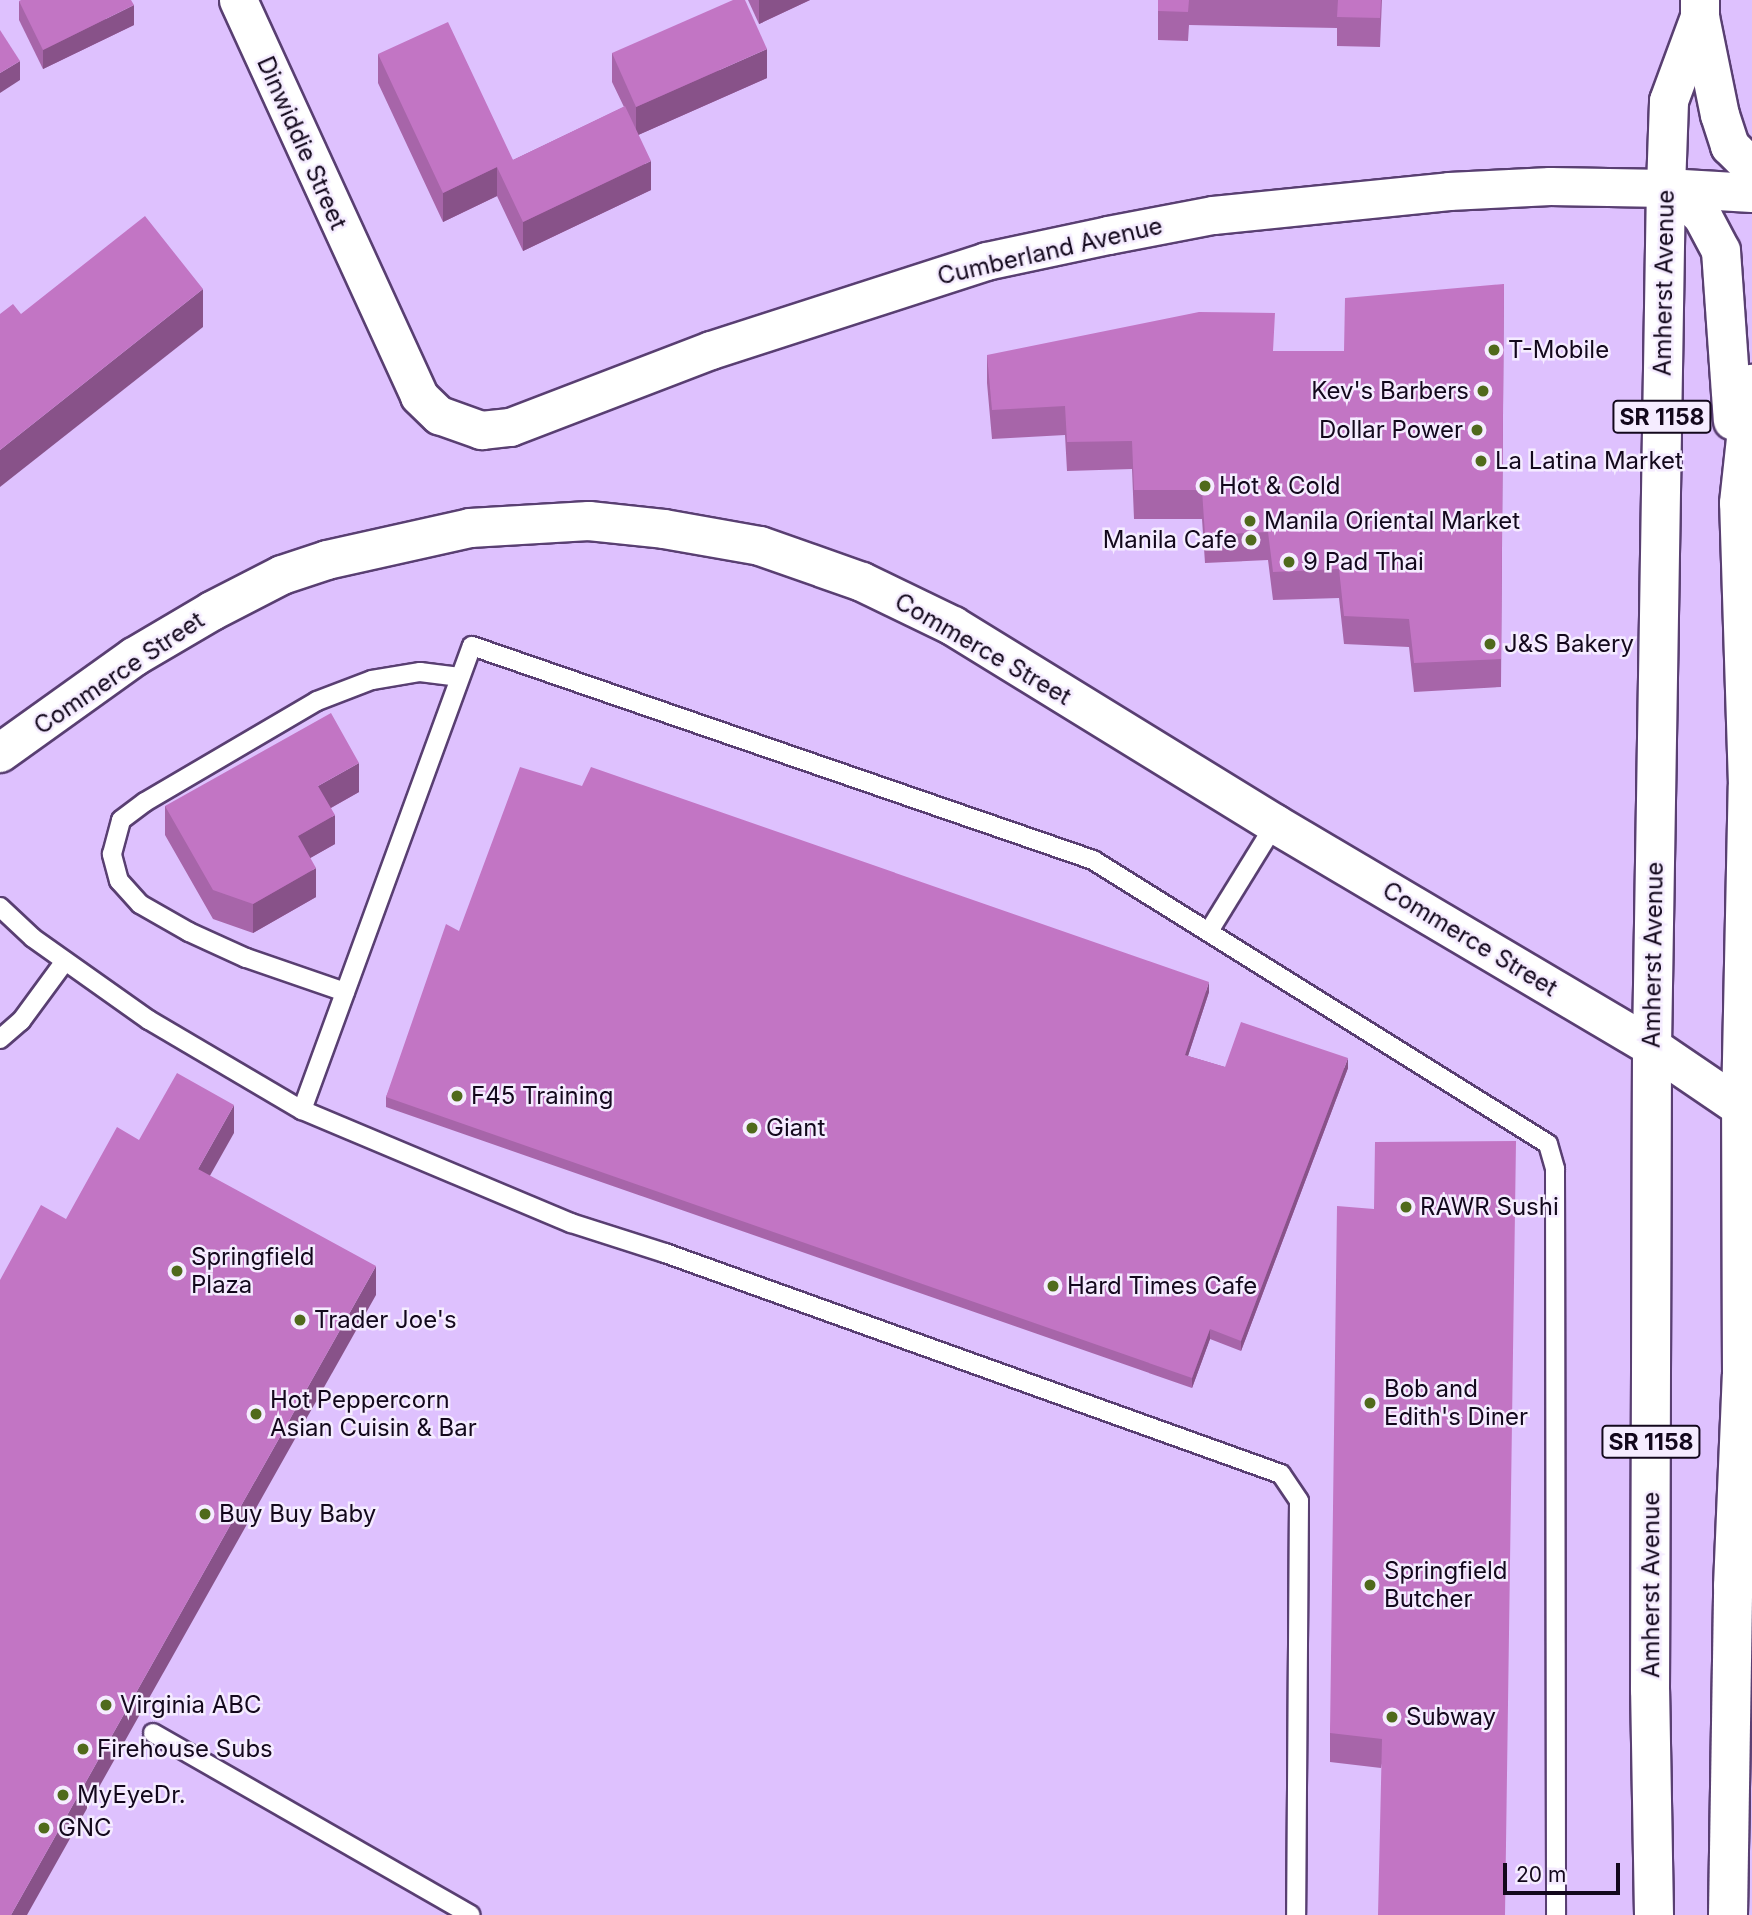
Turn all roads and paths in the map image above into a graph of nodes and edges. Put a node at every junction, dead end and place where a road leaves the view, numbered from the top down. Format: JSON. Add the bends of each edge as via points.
{"nodes":[{"id":1,"x":238,"y":0,"type":"edge"},
{"id":2,"x":1700,"y":9,"type":"edge"},
{"id":3,"x":1752,"y":168,"type":"edge"},
{"id":4,"x":1666,"y":188,"type":"junction"},
{"id":5,"x":1752,"y":192,"type":"edge"},
{"id":6,"x":367,"y":286,"type":"joint"},
{"id":7,"x":1752,"y":384,"type":"edge"},
{"id":8,"x":1746,"y":503,"type":"edge"},
{"id":9,"x":460,"y":677,"type":"junction"},
{"id":10,"x":0,"y":753,"type":"edge"},
{"id":11,"x":1275,"y":824,"type":"junction"},
{"id":12,"x":0,"y":907,"type":"edge"},
{"id":13,"x":1749,"y":910,"type":"edge"},
{"id":14,"x":1209,"y":931,"type":"junction"},
{"id":15,"x":65,"y":961,"type":"junction"},
{"id":16,"x":345,"y":992,"type":"junction"},
{"id":17,"x":0,"y":1039,"type":"edge"},
{"id":18,"x":1652,"y":1047,"type":"junction"},
{"id":19,"x":302,"y":1110,"type":"junction"},
{"id":20,"x":1746,"y":1111,"type":"edge"},
{"id":21,"x":1744,"y":1536,"type":"edge"},
{"id":22,"x":1741,"y":1730,"type":"edge"},
{"id":23,"x":153,"y":1733,"type":"dead end"},
{"id":24,"x":471,"y":1915,"type":"edge"},
{"id":25,"x":1296,"y":1915,"type":"edge"},
{"id":26,"x":1556,"y":1915,"type":"edge"},
{"id":27,"x":1654,"y":1915,"type":"edge"},
{"id":28,"x":1728,"y":1915,"type":"edge"}],
"edges":[{"from":1,"to":6,"type":"street","name":"Dinwiddie Street"},
{"from":2,"to":3,"type":"main road","via":[[1730,146]]},
{"from":2,"to":4,"type":"main road","name":"Amherst Avenue","number":"SR 1158","via":[[1669,101]]},
{"from":4,"to":5,"type":"main road","name":"Cumberland Avenue"},
{"from":4,"to":6,"type":"street","name":"Cumberland Avenue","via":[[1550,186],[1435,192],[1213,215],[1108,235],[947,273],[711,350],[510,428],[481,430],[455,423],[419,396]]},
{"from":4,"to":8,"type":"main road","via":[[1703,217],[1721,251]]},
{"from":4,"to":18,"type":"main road","name":"Amherst Avenue","number":"SR 1158"},
{"from":7,"to":8,"type":"main road","number":"SR 1158"},
{"from":8,"to":13,"type":"main road","number":"SR 1158"},
{"from":9,"to":14,"type":"lane","via":[[472,646],[1093,859]]},
{"from":9,"to":16,"type":"lane"},
{"from":9,"to":16,"type":"lane","via":[[420,672],[372,680],[317,701],[121,820],[112,854],[120,881],[140,904],[246,958]]},
{"from":10,"to":11,"type":"main road","name":"Commerce Street","via":[[134,657],[282,575],[384,545],[470,528],[589,521],[760,546],[862,582],[953,626]]},
{"from":11,"to":14,"type":"lane"},
{"from":11,"to":18,"type":"main road","name":"Commerce Street"},
{"from":12,"to":15,"type":"lane"},
{"from":13,"to":20,"type":"main road","number":"SR 1158"},
{"from":14,"to":26,"type":"lane","via":[[1548,1144],[1555,1169]]},
{"from":15,"to":17,"type":"lane","via":[[21,1021]]},
{"from":15,"to":19,"type":"lane","via":[[149,1020]]},
{"from":16,"to":19,"type":"lane"},
{"from":18,"to":20,"type":"main road","name":"Commerce Street"},
{"from":18,"to":27,"type":"main road","name":"Amherst Avenue","number":"SR 1158"},
{"from":19,"to":25,"type":"lane","via":[[571,1223],[1281,1474],[1299,1501]]},
{"from":20,"to":21,"type":"main road","number":"SR 1158"},
{"from":21,"to":22,"type":"main road","number":"SR 1158"},
{"from":22,"to":28,"type":"main road","number":"SR 1158"},
{"from":23,"to":24,"type":"lane"}]}
